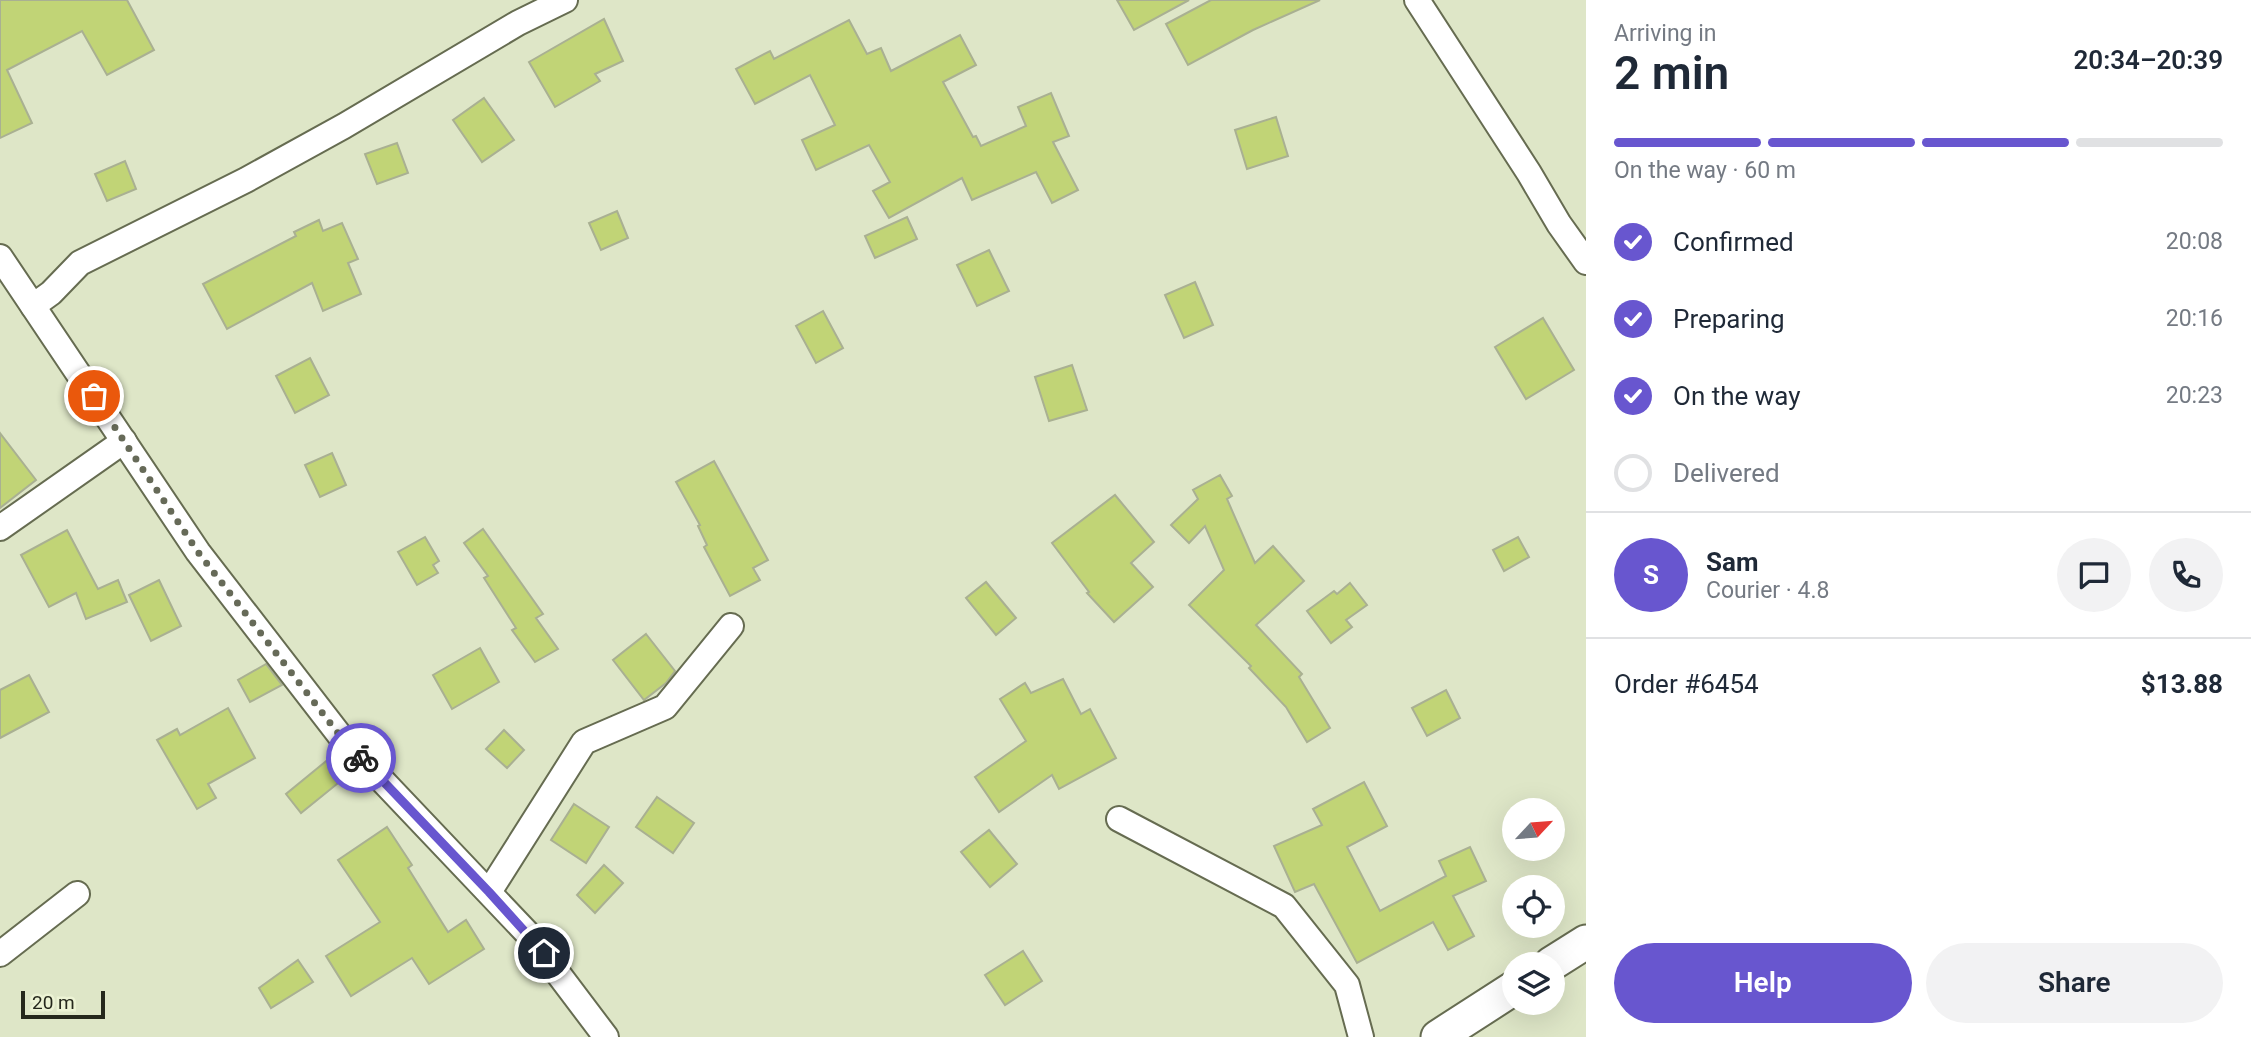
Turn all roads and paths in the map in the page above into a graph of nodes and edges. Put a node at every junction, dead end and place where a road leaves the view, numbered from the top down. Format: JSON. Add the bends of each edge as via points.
{"nodes":[{"id":1,"x":565,"y":0,"type":"edge"},
{"id":2,"x":1417,"y":0,"type":"edge"},
{"id":3,"x":0,"y":257,"type":"edge"},
{"id":4,"x":1586,"y":262,"type":"edge"},
{"id":5,"x":33,"y":306,"type":"junction"},
{"id":6,"x":124,"y":441,"type":"junction"},
{"id":7,"x":0,"y":528,"type":"edge"},
{"id":8,"x":731,"y":626,"type":"dead end"},
{"id":9,"x":1119,"y":819,"type":"dead end"},
{"id":10,"x":489,"y":892,"type":"junction"},
{"id":11,"x":77,"y":894,"type":"dead end"},
{"id":12,"x":1586,"y":942,"type":"edge"},
{"id":13,"x":0,"y":954,"type":"edge"},
{"id":14,"x":1565,"y":955,"type":"edge"},
{"id":15,"x":1502,"y":996,"type":"edge"},
{"id":16,"x":607,"y":1037,"type":"edge"},
{"id":17,"x":1361,"y":1037,"type":"edge"},
{"id":18,"x":1438,"y":1037,"type":"edge"}],
"edges":[{"from":1,"to":5,"type":"street","via":[[246,180],[80,263]]},
{"from":2,"to":4,"type":"street"},
{"from":3,"to":5,"type":"street"},
{"from":5,"to":6,"type":"street"},
{"from":6,"to":7,"type":"street"},
{"from":6,"to":10,"type":"street","via":[[198,552],[341,737]]},
{"from":8,"to":10,"type":"street","via":[[665,707],[584,742]]},
{"from":9,"to":17,"type":"street","via":[[1284,906],[1347,985]]},
{"from":10,"to":16,"type":"street","via":[[529,935]]},
{"from":11,"to":13,"type":"street"},
{"from":12,"to":14,"type":"street"},
{"from":15,"to":18,"type":"street"}]}
